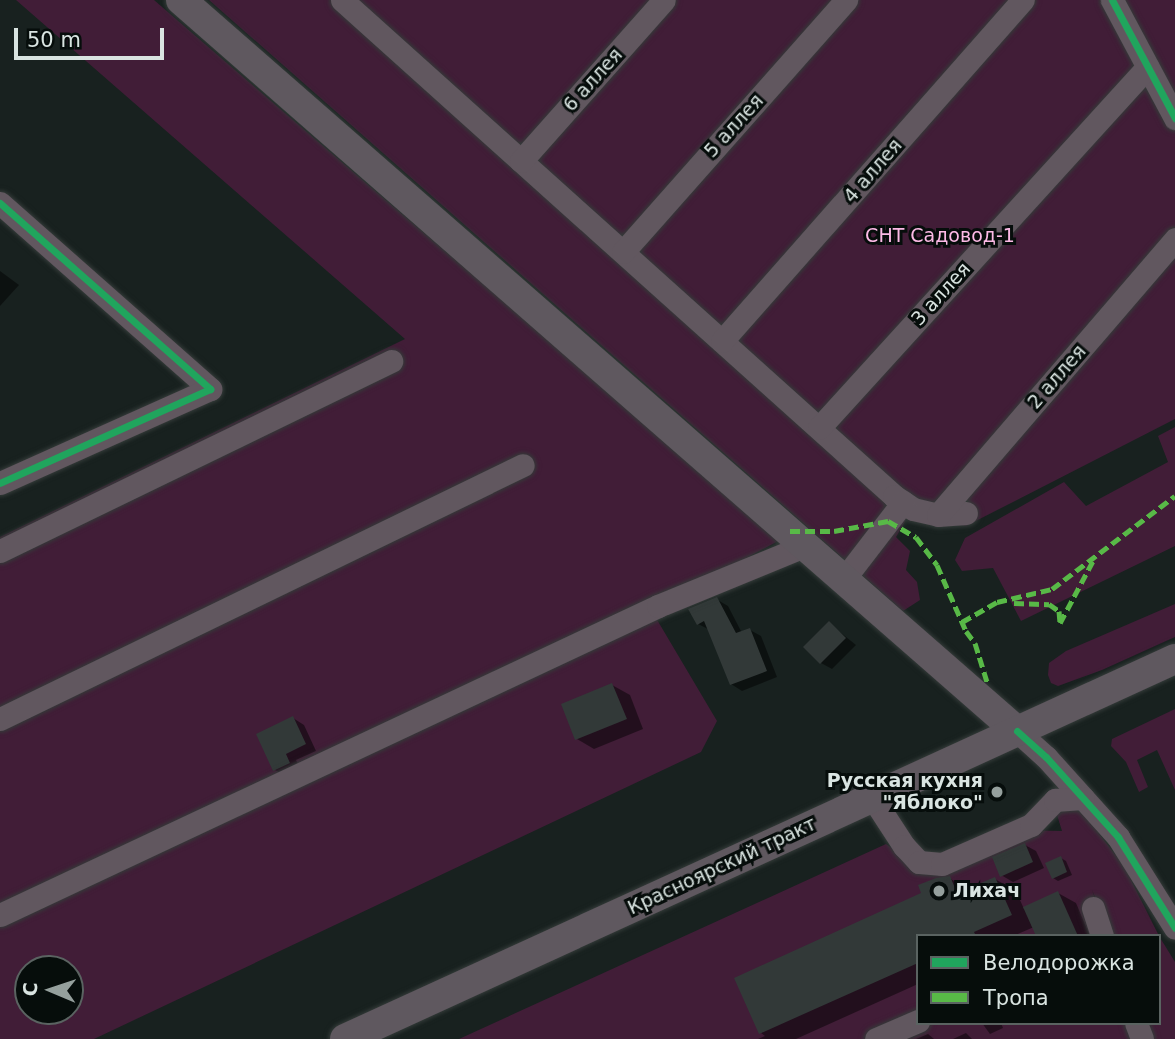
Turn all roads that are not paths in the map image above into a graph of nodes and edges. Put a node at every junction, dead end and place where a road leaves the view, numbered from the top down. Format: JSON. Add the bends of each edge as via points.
{"nodes":[{"id":1,"x":181,"y":0,"type":"edge"},
{"id":2,"x":342,"y":0,"type":"edge"},
{"id":3,"x":664,"y":0,"type":"edge"},
{"id":4,"x":846,"y":0,"type":"edge"},
{"id":5,"x":1023,"y":0,"type":"edge"},
{"id":6,"x":1112,"y":0,"type":"edge"},
{"id":7,"x":1148,"y":67,"type":"junction"},
{"id":8,"x":1175,"y":118,"type":"edge"},
{"id":9,"x":521,"y":161,"type":"junction"},
{"id":10,"x":0,"y":203,"type":"edge"},
{"id":11,"x":1175,"y":239,"type":"edge"},
{"id":12,"x":623,"y":252,"type":"junction"},
{"id":13,"x":722,"y":341,"type":"junction"},
{"id":14,"x":391,"y":361,"type":"dead end"},
{"id":15,"x":819,"y":428,"type":"junction"},
{"id":16,"x":523,"y":465,"type":"dead end"},
{"id":17,"x":0,"y":484,"type":"edge"},
{"id":18,"x":904,"y":502,"type":"junction"},
{"id":19,"x":966,"y":513,"type":"dead end"},
{"id":20,"x":938,"y":515,"type":"junction"},
{"id":21,"x":807,"y":545,"type":"junction"},
{"id":22,"x":0,"y":551,"type":"edge"},
{"id":23,"x":844,"y":579,"type":"junction"},
{"id":24,"x":1175,"y":659,"type":"edge"},
{"id":25,"x":0,"y":719,"type":"edge"},
{"id":26,"x":1017,"y":731,"type":"junction"},
{"id":27,"x":872,"y":797,"type":"junction"},
{"id":28,"x":1083,"y":798,"type":"junction"},
{"id":29,"x":1093,"y":908,"type":"dead end"},
{"id":30,"x":0,"y":915,"type":"edge"},
{"id":31,"x":1175,"y":928,"type":"edge"},
{"id":32,"x":1101,"y":934,"type":"edge"},
{"id":33,"x":916,"y":1022,"type":"edge"},
{"id":34,"x":345,"y":1039,"type":"edge"},
{"id":35,"x":876,"y":1039,"type":"edge"}],
"edges":[{"from":1,"to":21,"type":"main road"},
{"from":2,"to":9,"type":"street"},
{"from":3,"to":9,"type":"street","name":"6 аллея"},
{"from":4,"to":12,"type":"street","name":"5 аллея"},
{"from":5,"to":13,"type":"street","name":"4 аллея"},
{"from":6,"to":7,"type":"street"},
{"from":7,"to":8,"type":"street"},
{"from":7,"to":15,"type":"street","name":"3 аллея"},
{"from":9,"to":12,"type":"street"},
{"from":10,"to":17,"type":"street","via":[[210,390]]},
{"from":11,"to":20,"type":"street","name":"2 аллея"},
{"from":12,"to":13,"type":"street"},
{"from":13,"to":15,"type":"street"},
{"from":14,"to":22,"type":"street"},
{"from":15,"to":18,"type":"street"},
{"from":16,"to":25,"type":"street"},
{"from":18,"to":20,"type":"street"},
{"from":18,"to":23,"type":"street"},
{"from":19,"to":20,"type":"street"},
{"from":21,"to":23,"type":"main road"},
{"from":21,"to":30,"type":"street","via":[[658,606]]},
{"from":23,"to":26,"type":"main road"},
{"from":24,"to":26,"type":"main road","name":"Красноярский тракт"},
{"from":26,"to":27,"type":"main road","name":"Красноярский тракт"},
{"from":26,"to":28,"type":"street"},
{"from":27,"to":28,"type":"street","via":[[919,862],[942,864],[1031,825],[1055,800]]},
{"from":27,"to":34,"type":"main road","name":"Красноярский тракт"},
{"from":28,"to":31,"type":"street","via":[[1118,837]]},
{"from":29,"to":32,"type":"street"},
{"from":33,"to":35,"type":"street"}]}
